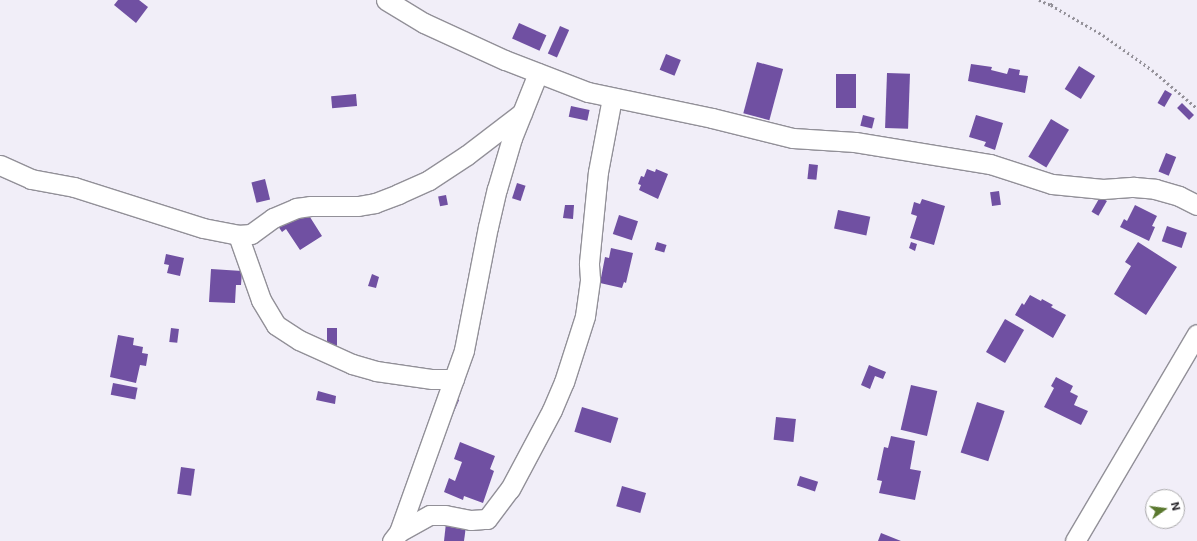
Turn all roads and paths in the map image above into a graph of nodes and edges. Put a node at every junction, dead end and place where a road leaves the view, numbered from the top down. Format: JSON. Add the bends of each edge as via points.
{"nodes":[{"id":1,"x":386,"y":0,"type":"edge"},
{"id":2,"x":1039,"y":0,"type":"edge"},
{"id":3,"x":1053,"y":0,"type":"edge"},
{"id":4,"x":1051,"y":5,"type":"junction"},
{"id":5,"x":538,"y":73,"type":"junction"},
{"id":6,"x":612,"y":98,"type":"junction"},
{"id":7,"x":1197,"y":108,"type":"edge"},
{"id":8,"x":522,"y":113,"type":"junction"},
{"id":9,"x":0,"y":165,"type":"edge"},
{"id":10,"x":1197,"y":205,"type":"edge"},
{"id":11,"x":238,"y":236,"type":"junction"},
{"id":12,"x":1197,"y":334,"type":"edge"},
{"id":13,"x":454,"y":379,"type":"junction"},
{"id":14,"x":396,"y":537,"type":"edge"},
{"id":15,"x":1075,"y":541,"type":"edge"}],
"edges":[{"from":1,"to":5,"type":"street","via":[[424,23]]},
{"from":2,"to":4,"type":"path"},
{"from":3,"to":4,"type":"path"},
{"from":4,"to":7,"type":"path","via":[[1103,35],[1152,70]]},
{"from":5,"to":6,"type":"street"},
{"from":5,"to":8,"type":"street"},
{"from":6,"to":10,"type":"street","via":[[712,118],[793,138],[855,142],[990,164],[1052,184],[1103,189],[1155,189],[1179,196]]},
{"from":6,"to":14,"type":"street","via":[[598,172],[585,316],[564,382],[552,410],[510,489],[487,519],[471,520],[430,515]]},
{"from":8,"to":11,"type":"street","via":[[461,160],[429,180],[398,194],[375,203],[358,206],[296,208],[273,218],[251,234]]},
{"from":8,"to":13,"type":"street","via":[[512,138],[490,219],[464,350]]},
{"from":9,"to":11,"type":"street","via":[[31,179],[74,187],[203,228]]},
{"from":11,"to":13,"type":"street","via":[[261,300],[276,325],[300,340],[376,372]]},
{"from":12,"to":15,"type":"street"},
{"from":13,"to":14,"type":"street"}]}
